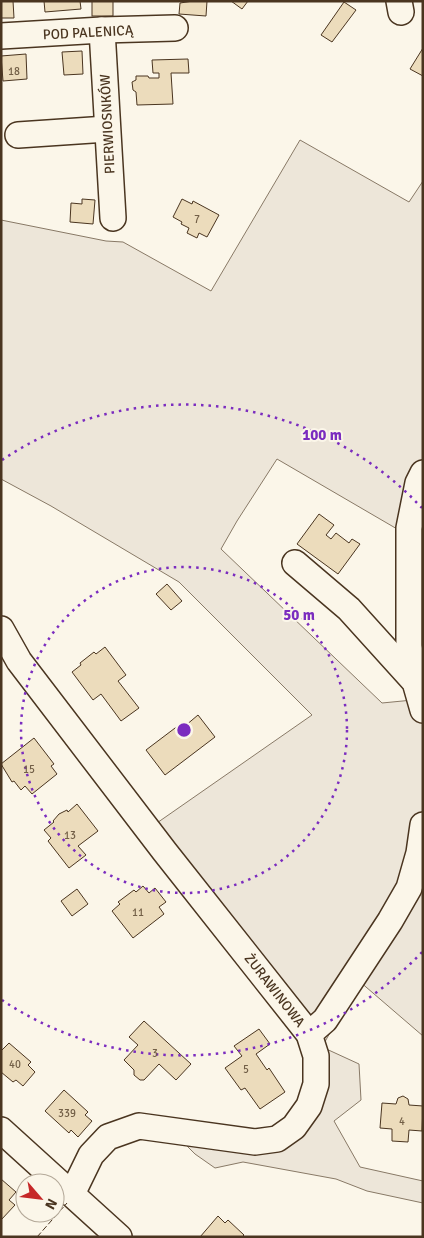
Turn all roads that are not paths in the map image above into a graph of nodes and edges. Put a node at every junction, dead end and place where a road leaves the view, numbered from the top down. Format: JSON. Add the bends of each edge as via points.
{"nodes":[{"id":1,"x":175,"y":28,"type":"dead end"},
{"id":2,"x":102,"y":30,"type":"junction"},
{"id":3,"x":1,"y":36,"type":"edge"},
{"id":4,"x":107,"y":129,"type":"junction"},
{"id":5,"x":18,"y":135,"type":"dead end"},
{"id":6,"x":113,"y":218,"type":"dead end"},
{"id":7,"x":423,"y":473,"type":"edge"},
{"id":8,"x":295,"y":563,"type":"dead end"},
{"id":9,"x":1,"y":629,"type":"edge"},
{"id":10,"x":10,"y":658,"type":"edge"},
{"id":11,"x":416,"y":682,"type":"junction"},
{"id":12,"x":423,"y":710,"type":"edge"},
{"id":13,"x":423,"y":825,"type":"edge"},
{"id":14,"x":309,"y":1034,"type":"junction"},
{"id":15,"x":1,"y":1130,"type":"edge"},
{"id":16,"x":72,"y":1194,"type":"junction"},
{"id":17,"x":119,"y":1237,"type":"edge"}],
"edges":[{"from":1,"to":2,"type":"street","name":"POD PALENICĄ"},
{"from":2,"to":3,"type":"street","name":"POD PALENICĄ"},
{"from":2,"to":4,"type":"street","name":"PIERWIOSNKÓW"},
{"from":4,"to":5,"type":"street"},
{"from":4,"to":6,"type":"street","name":"PIERWIOSNKÓW"},
{"from":7,"to":11,"type":"street","via":[[409,528],[409,646]]},
{"from":8,"to":11,"type":"street","via":[[349,609]]},
{"from":9,"to":10,"type":"street","name":"ŻURAWINOWA"},
{"from":10,"to":14,"type":"street","name":"ŻURAWINOWA"},
{"from":11,"to":12,"type":"street"},
{"from":13,"to":14,"type":"street","via":[[409,888],[325,1020]]},
{"from":14,"to":16,"type":"street","name":"ŻURAWINOWA","via":[[316,1056],[316,1084],[309,1106],[294,1127],[278,1139],[255,1142],[139,1126],[108,1138],[91,1155]]},
{"from":15,"to":16,"type":"street"},
{"from":16,"to":17,"type":"street"}]}
